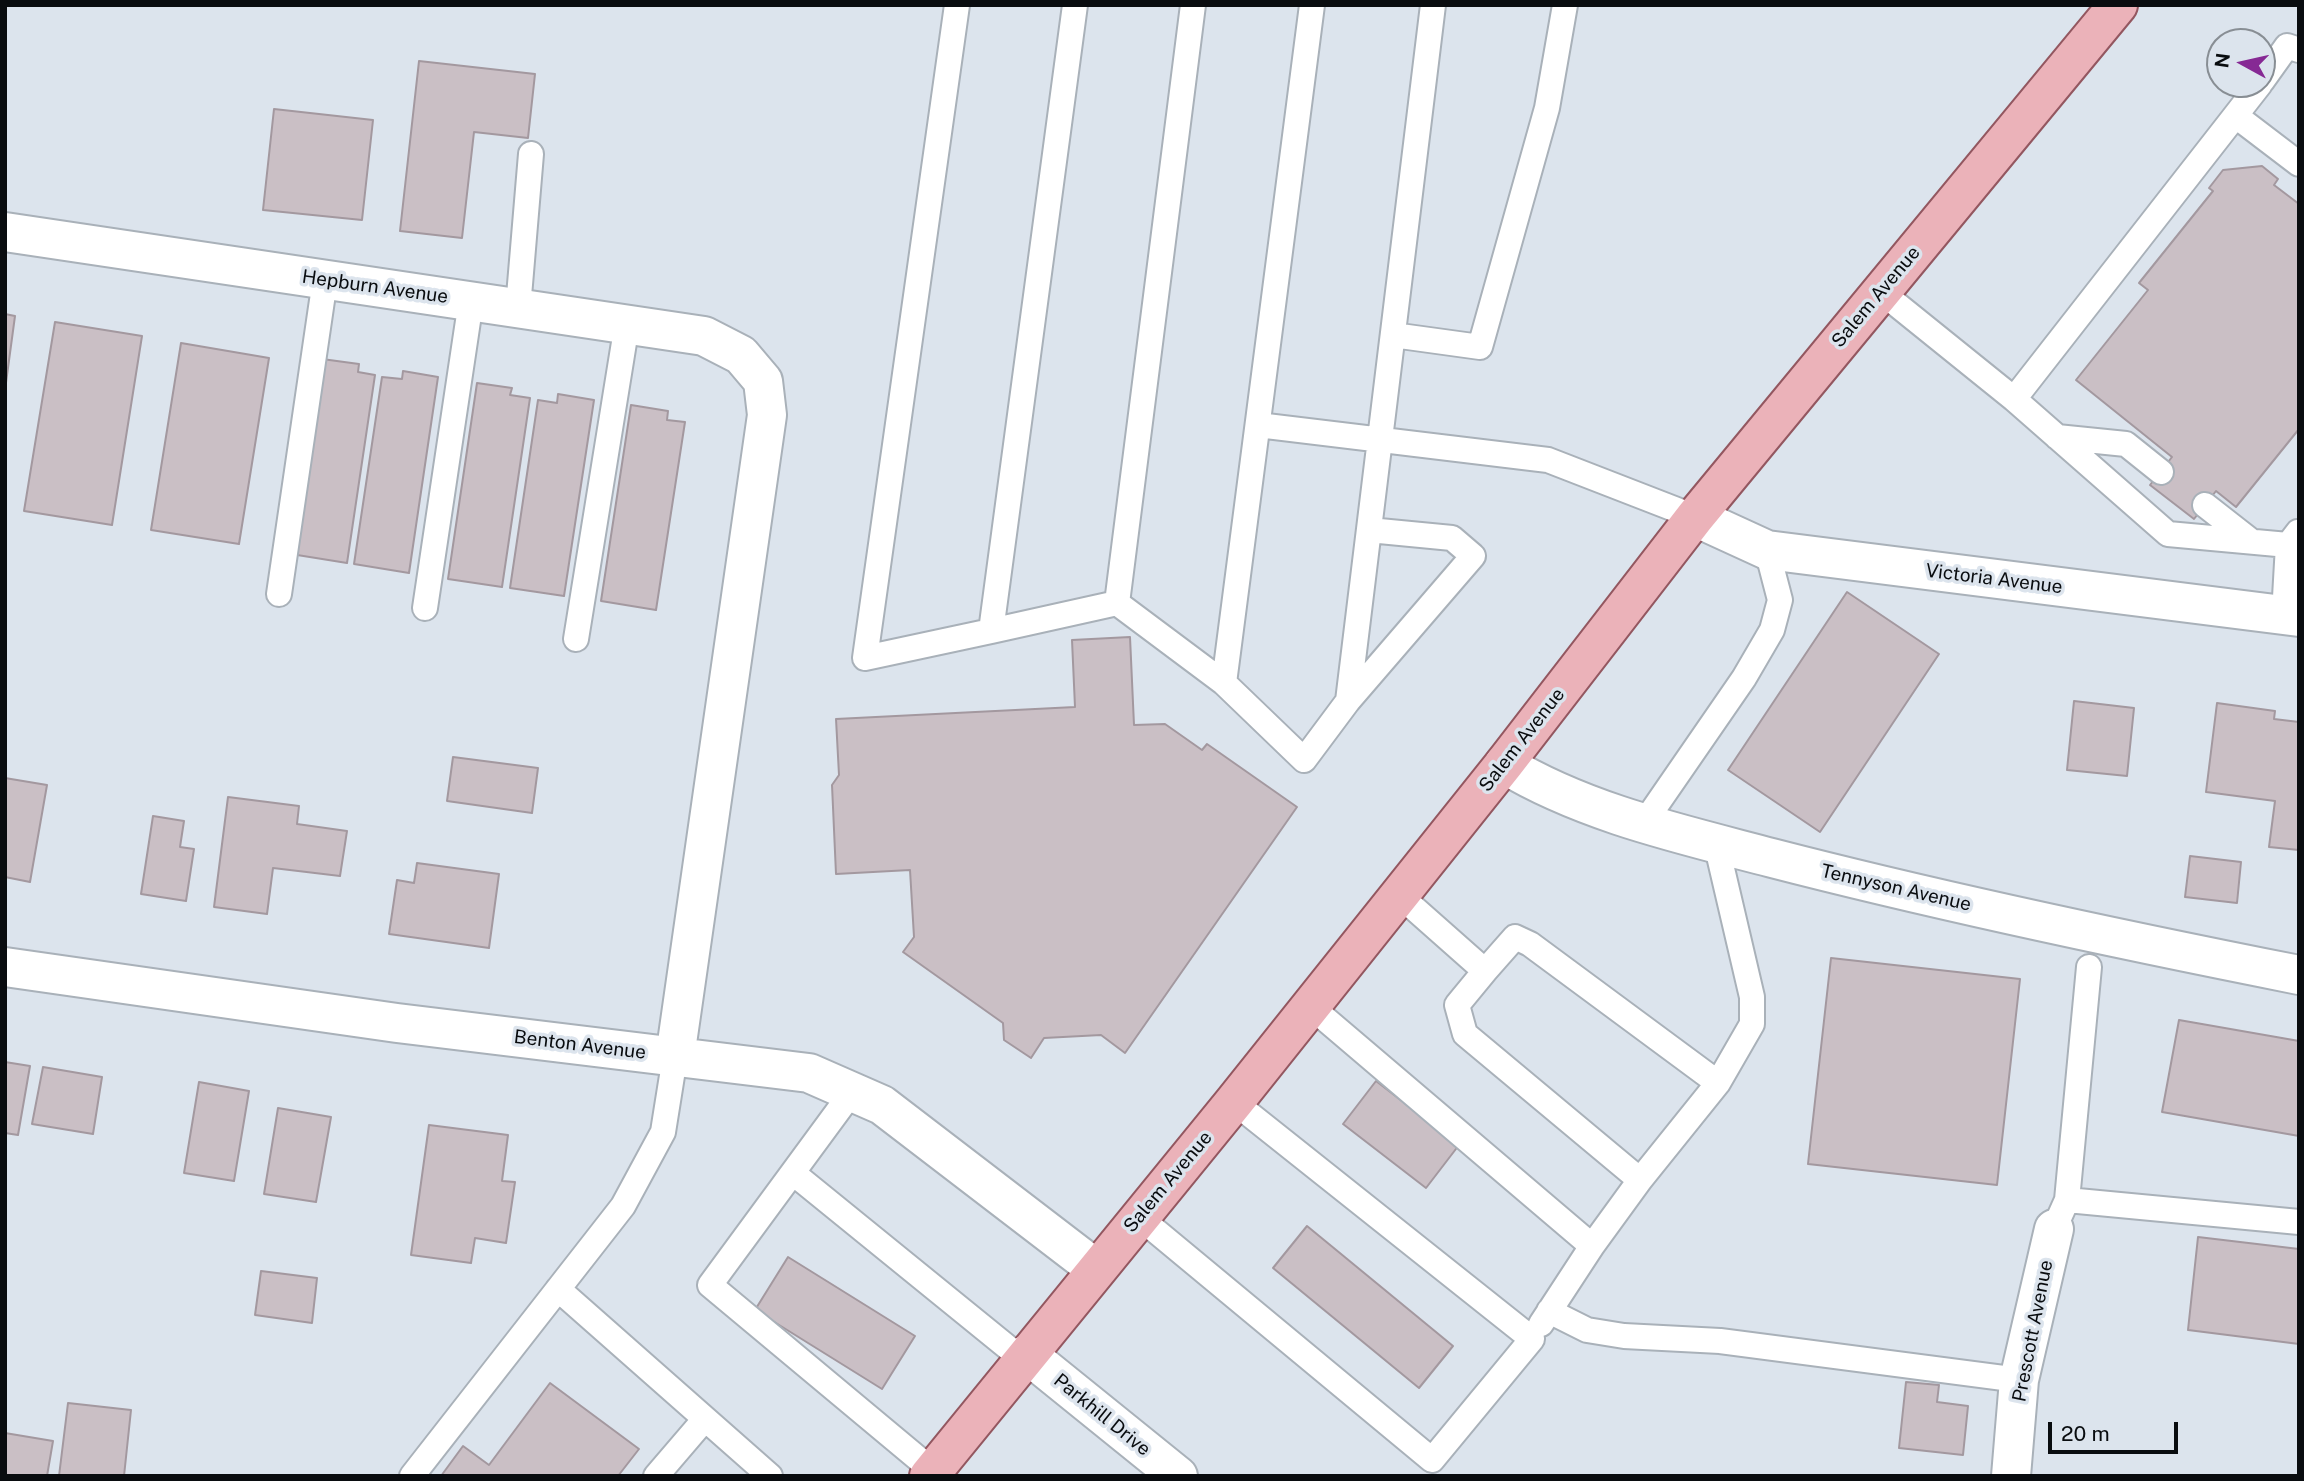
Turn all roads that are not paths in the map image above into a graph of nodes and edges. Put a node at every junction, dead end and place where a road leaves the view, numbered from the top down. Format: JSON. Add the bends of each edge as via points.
{"nodes":[{"id":1,"x":957,"y":5,"type":"edge"},
{"id":2,"x":1074,"y":5,"type":"edge"},
{"id":3,"x":1194,"y":5,"type":"edge"},
{"id":4,"x":1312,"y":5,"type":"edge"},
{"id":5,"x":1433,"y":5,"type":"edge"},
{"id":6,"x":1565,"y":5,"type":"edge"},
{"id":7,"x":2118,"y":5,"type":"edge"},
{"id":8,"x":2299,"y":50,"type":"edge"},
{"id":9,"x":2276,"y":61,"type":"edge"},
{"id":10,"x":2249,"y":98,"type":"edge"},
{"id":11,"x":2236,"y":116,"type":"junction"},
{"id":12,"x":531,"y":154,"type":"dead end"},
{"id":13,"x":2299,"y":164,"type":"edge"},
{"id":14,"x":5,"y":232,"type":"edge"},
{"id":15,"x":326,"y":280,"type":"junction"},
{"id":16,"x":1880,"y":291,"type":"junction"},
{"id":17,"x":471,"y":301,"type":"junction"},
{"id":18,"x":518,"y":308,"type":"junction"},
{"id":19,"x":627,"y":324,"type":"junction"},
{"id":20,"x":1393,"y":335,"type":"junction"},
{"id":21,"x":2014,"y":399,"type":"junction"},
{"id":22,"x":1258,"y":425,"type":"junction"},
{"id":23,"x":2057,"y":437,"type":"junction"},
{"id":24,"x":1380,"y":440,"type":"junction"},
{"id":25,"x":2161,"y":472,"type":"dead end"},
{"id":26,"x":2205,"y":505,"type":"dead end"},
{"id":27,"x":1695,"y":517,"type":"junction"},
{"id":28,"x":1368,"y":530,"type":"junction"},
{"id":29,"x":2294,"y":538,"type":"edge"},
{"id":30,"x":2251,"y":541,"type":"junction"},
{"id":31,"x":1767,"y":550,"type":"junction"},
{"id":32,"x":279,"y":594,"type":"dead end"},
{"id":33,"x":1117,"y":603,"type":"junction"},
{"id":34,"x":425,"y":608,"type":"dead end"},
{"id":35,"x":2291,"y":616,"type":"edge"},
{"id":36,"x":991,"y":631,"type":"junction"},
{"id":37,"x":576,"y":639,"type":"dead end"},
{"id":38,"x":1224,"y":683,"type":"junction"},
{"id":39,"x":1348,"y":701,"type":"junction"},
{"id":40,"x":1504,"y":764,"type":"junction"},
{"id":41,"x":1644,"y":823,"type":"junction"},
{"id":42,"x":1716,"y":843,"type":"junction"},
{"id":43,"x":1398,"y":894,"type":"junction"},
{"id":44,"x":5,"y":967,"type":"edge"},
{"id":45,"x":2089,"y":967,"type":"dead end"},
{"id":46,"x":1485,"y":971,"type":"junction"},
{"id":47,"x":2299,"y":975,"type":"edge"},
{"id":48,"x":1310,"y":1006,"type":"junction"},
{"id":49,"x":675,"y":1057,"type":"junction"},
{"id":50,"x":1718,"y":1083,"type":"junction"},
{"id":51,"x":852,"y":1092,"type":"junction"},
{"id":52,"x":1234,"y":1102,"type":"junction"},
{"id":53,"x":793,"y":1173,"type":"junction"},
{"id":54,"x":1640,"y":1180,"type":"junction"},
{"id":55,"x":2061,"y":1215,"type":"junction"},
{"id":56,"x":1139,"y":1217,"type":"junction"},
{"id":57,"x":2299,"y":1222,"type":"edge"},
{"id":58,"x":1592,"y":1246,"type":"junction"},
{"id":59,"x":1096,"y":1269,"type":"junction"},
{"id":60,"x":558,"y":1289,"type":"junction"},
{"id":61,"x":1549,"y":1311,"type":"junction"},
{"id":62,"x":1532,"y":1339,"type":"junction"},
{"id":63,"x":1025,"y":1356,"type":"junction"},
{"id":64,"x":2019,"y":1380,"type":"junction"},
{"id":65,"x":704,"y":1420,"type":"junction"},
{"id":66,"x":1425,"y":1468,"type":"edge"},
{"id":67,"x":931,"y":1474,"type":"edge"},
{"id":68,"x":412,"y":1476,"type":"edge"},
{"id":69,"x":656,"y":1476,"type":"edge"},
{"id":70,"x":770,"y":1476,"type":"edge"},
{"id":71,"x":1178,"y":1476,"type":"edge"},
{"id":72,"x":2011,"y":1476,"type":"edge"}],
"edges":[{"from":1,"to":36,"type":"lane","via":[[865,658]]},
{"from":2,"to":36,"type":"lane"},
{"from":3,"to":33,"type":"lane"},
{"from":4,"to":22,"type":"lane"},
{"from":5,"to":20,"type":"lane"},
{"from":6,"to":20,"type":"lane","via":[[1547,108],[1480,347]]},
{"from":7,"to":16,"type":"main road","name":"Salem Avenue"},
{"from":8,"to":9,"type":"lane","via":[[2287,46]]},
{"from":10,"to":11,"type":"lane"},
{"from":11,"to":13,"type":"lane"},
{"from":11,"to":21,"type":"lane"},
{"from":12,"to":18,"type":"lane"},
{"from":14,"to":15,"type":"street","name":"Hepburn Avenue"},
{"from":15,"to":17,"type":"street","name":"Hepburn Avenue"},
{"from":15,"to":32,"type":"lane"},
{"from":16,"to":21,"type":"lane"},
{"from":16,"to":27,"type":"main road","name":"Salem Avenue"},
{"from":17,"to":18,"type":"street","name":"Hepburn Avenue"},
{"from":17,"to":34,"type":"lane"},
{"from":18,"to":19,"type":"street","name":"Hepburn Avenue"},
{"from":19,"to":37,"type":"lane"},
{"from":19,"to":49,"type":"street","name":"Hepburn Avenue","via":[[704,336],[741,355],[763,381],[767,415]]},
{"from":20,"to":24,"type":"lane"},
{"from":21,"to":23,"type":"lane"},
{"from":22,"to":24,"type":"lane"},
{"from":22,"to":38,"type":"lane"},
{"from":23,"to":25,"type":"lane","via":[[2126,444]]},
{"from":23,"to":30,"type":"lane","via":[[2168,534]]},
{"from":24,"to":27,"type":"lane","via":[[1548,460]]},
{"from":24,"to":28,"type":"lane"},
{"from":26,"to":30,"type":"lane"},
{"from":27,"to":31,"type":"street","name":"Victoria Avenue"},
{"from":27,"to":40,"type":"main road","name":"Salem Avenue"},
{"from":28,"to":39,"type":"lane"},
{"from":28,"to":39,"type":"lane","via":[[1452,538],[1473,556]]},
{"from":29,"to":30,"type":"lane"},
{"from":29,"to":35,"type":"lane"},
{"from":31,"to":35,"type":"street","name":"Victoria Avenue"},
{"from":31,"to":41,"type":"lane","via":[[1780,600],[1772,630]]},
{"from":33,"to":36,"type":"lane"},
{"from":33,"to":38,"type":"lane"},
{"from":38,"to":39,"type":"lane","via":[[1304,760]]},
{"from":40,"to":41,"type":"street","name":"Tennyson Avenue","via":[[1541,786]]},
{"from":40,"to":43,"type":"main road","name":"Salem Avenue"},
{"from":41,"to":42,"type":"street","name":"Tennyson Avenue"},
{"from":42,"to":47,"type":"street","name":"Tennyson Avenue","via":[[1899,890]]},
{"from":42,"to":50,"type":"lane","via":[[1752,997],[1752,1024]]},
{"from":43,"to":46,"type":"lane"},
{"from":43,"to":48,"type":"main road","name":"Salem Avenue"},
{"from":44,"to":49,"type":"street","name":"Benton Avenue"},
{"from":45,"to":55,"type":"lane"},
{"from":46,"to":50,"type":"lane","via":[[1515,937],[1530,944]]},
{"from":46,"to":54,"type":"lane","via":[[1457,1005],[1465,1034]]},
{"from":48,"to":52,"type":"main road","name":"Salem Avenue"},
{"from":48,"to":58,"type":"lane"},
{"from":49,"to":51,"type":"street","name":"Benton Avenue","via":[[809,1073]]},
{"from":49,"to":60,"type":"lane","via":[[663,1132],[622,1206]]},
{"from":50,"to":54,"type":"lane"},
{"from":51,"to":53,"type":"lane"},
{"from":51,"to":59,"type":"street","name":"Benton Avenue","via":[[882,1105]]},
{"from":52,"to":56,"type":"main road","name":"Salem Avenue"},
{"from":52,"to":62,"type":"lane"},
{"from":53,"to":63,"type":"lane"},
{"from":53,"to":67,"type":"lane","via":[[710,1286]]},
{"from":54,"to":58,"type":"lane"},
{"from":55,"to":57,"type":"lane"},
{"from":55,"to":64,"type":"street","name":"Prescott Avenue"},
{"from":56,"to":59,"type":"main road","name":"Salem Avenue"},
{"from":56,"to":66,"type":"lane"},
{"from":58,"to":61,"type":"lane"},
{"from":59,"to":63,"type":"main road","name":"Salem Avenue"},
{"from":60,"to":65,"type":"lane"},
{"from":60,"to":68,"type":"lane"},
{"from":61,"to":62,"type":"lane"},
{"from":61,"to":64,"type":"lane","via":[[1587,1330],[1624,1336],[1720,1340]]},
{"from":62,"to":66,"type":"lane"},
{"from":63,"to":67,"type":"main road","name":"Salem Avenue"},
{"from":63,"to":71,"type":"street","name":"Parkhill Drive"},
{"from":64,"to":72,"type":"street","name":"Prescott Avenue"},
{"from":65,"to":69,"type":"lane"},
{"from":65,"to":70,"type":"lane"}]}
